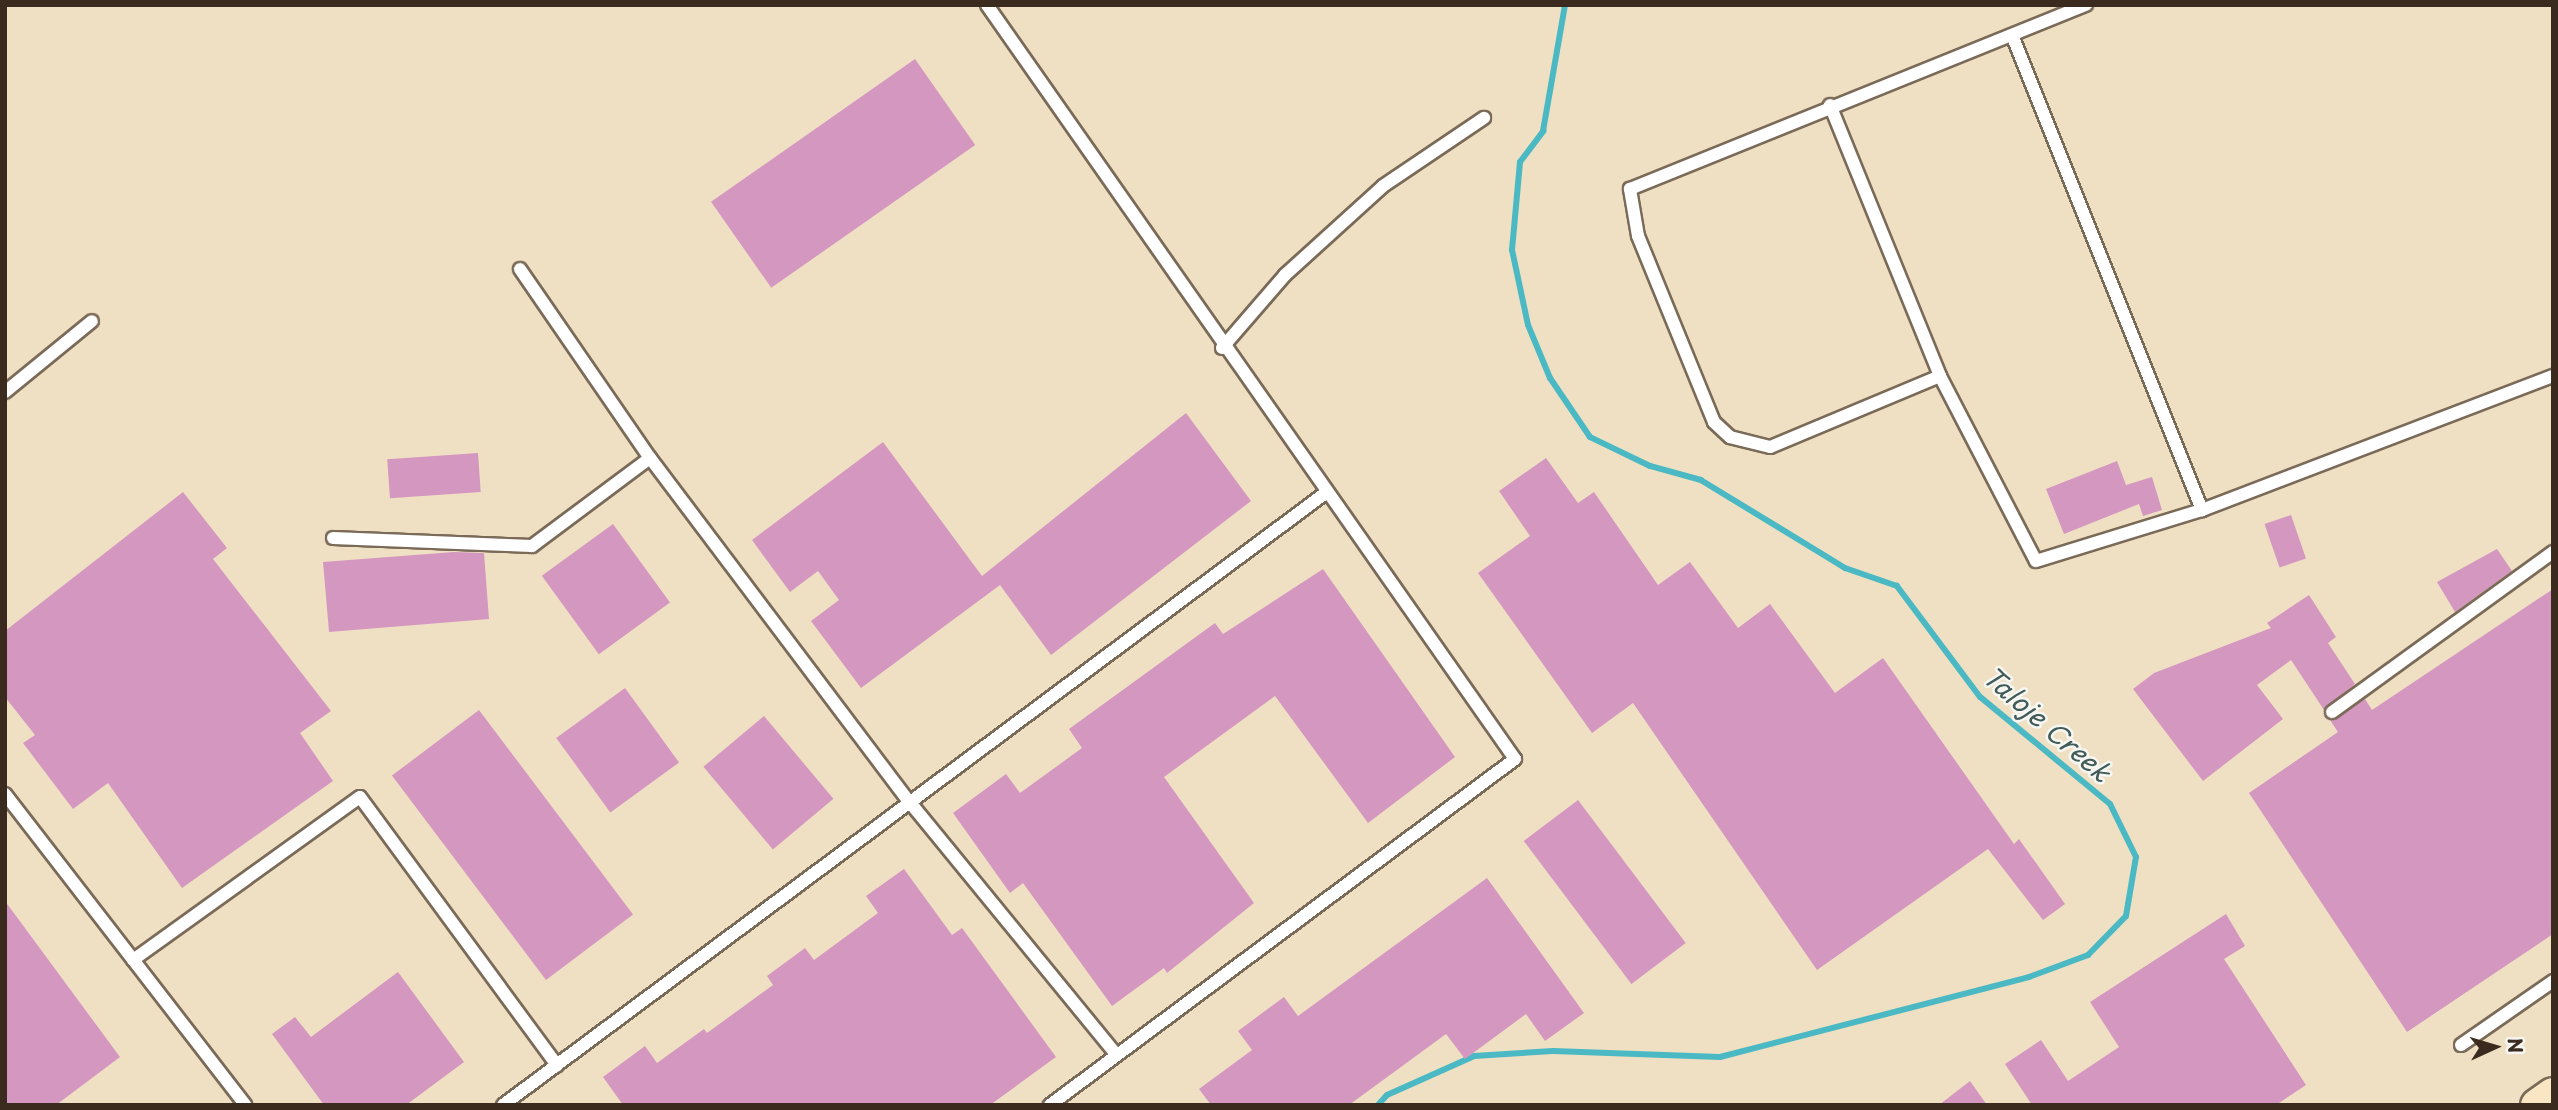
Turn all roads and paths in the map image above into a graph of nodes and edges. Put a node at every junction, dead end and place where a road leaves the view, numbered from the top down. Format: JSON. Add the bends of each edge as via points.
{"nodes":[{"id":1,"x":987,"y":5,"type":"edge"},
{"id":2,"x":2087,"y":5,"type":"edge"},
{"id":3,"x":2012,"y":35,"type":"junction"},
{"id":4,"x":1830,"y":105,"type":"junction"},
{"id":5,"x":1484,"y":118,"type":"dead end"},
{"id":6,"x":520,"y":269,"type":"dead end"},
{"id":7,"x":92,"y":321,"type":"dead end"},
{"id":8,"x":1222,"y":348,"type":"junction"},
{"id":9,"x":1940,"y":376,"type":"junction"},
{"id":10,"x":2553,"y":376,"type":"edge"},
{"id":11,"x":5,"y":392,"type":"edge"},
{"id":12,"x":650,"y":458,"type":"junction"},
{"id":13,"x":1327,"y":492,"type":"junction"},
{"id":14,"x":2202,"y":510,"type":"junction"},
{"id":15,"x":333,"y":538,"type":"dead end"},
{"id":16,"x":2553,"y":552,"type":"edge"},
{"id":17,"x":2332,"y":712,"type":"dead end"},
{"id":18,"x":5,"y":794,"type":"edge"},
{"id":19,"x":908,"y":800,"type":"junction"},
{"id":20,"x":133,"y":960,"type":"junction"},
{"id":21,"x":2553,"y":981,"type":"edge"},
{"id":22,"x":2461,"y":1045,"type":"dead end"},
{"id":23,"x":1116,"y":1054,"type":"junction"},
{"id":24,"x":557,"y":1065,"type":"junction"},
{"id":25,"x":2553,"y":1094,"type":"edge"},
{"id":26,"x":245,"y":1105,"type":"edge"},
{"id":27,"x":503,"y":1105,"type":"edge"},
{"id":28,"x":1050,"y":1105,"type":"edge"},
{"id":29,"x":2537,"y":1105,"type":"edge"}],
"edges":[{"from":1,"to":8,"type":"lane"},
{"from":2,"to":3,"type":"lane"},
{"from":3,"to":4,"type":"lane"},
{"from":3,"to":14,"type":"lane"},
{"from":4,"to":9,"type":"lane"},
{"from":4,"to":9,"type":"lane","via":[[1634,185],[1628,197],[1638,236],[1714,422],[1731,438],[1770,447]]},
{"from":5,"to":8,"type":"lane","via":[[1382,186],[1285,275]]},
{"from":6,"to":12,"type":"lane"},
{"from":7,"to":11,"type":"lane"},
{"from":8,"to":13,"type":"lane"},
{"from":9,"to":14,"type":"lane","via":[[2036,561]]},
{"from":10,"to":14,"type":"lane"},
{"from":12,"to":15,"type":"lane","via":[[533,546]]},
{"from":12,"to":19,"type":"lane"},
{"from":13,"to":19,"type":"lane"},
{"from":13,"to":23,"type":"lane","via":[[1513,750],[1513,766]]},
{"from":16,"to":17,"type":"lane"},
{"from":18,"to":20,"type":"lane"},
{"from":19,"to":23,"type":"lane"},
{"from":19,"to":24,"type":"lane"},
{"from":20,"to":24,"type":"lane","via":[[360,797]]},
{"from":20,"to":26,"type":"lane"},
{"from":21,"to":22,"type":"lane"},
{"from":23,"to":28,"type":"lane"},
{"from":24,"to":27,"type":"lane"},
{"from":25,"to":29,"type":"main road"}]}
